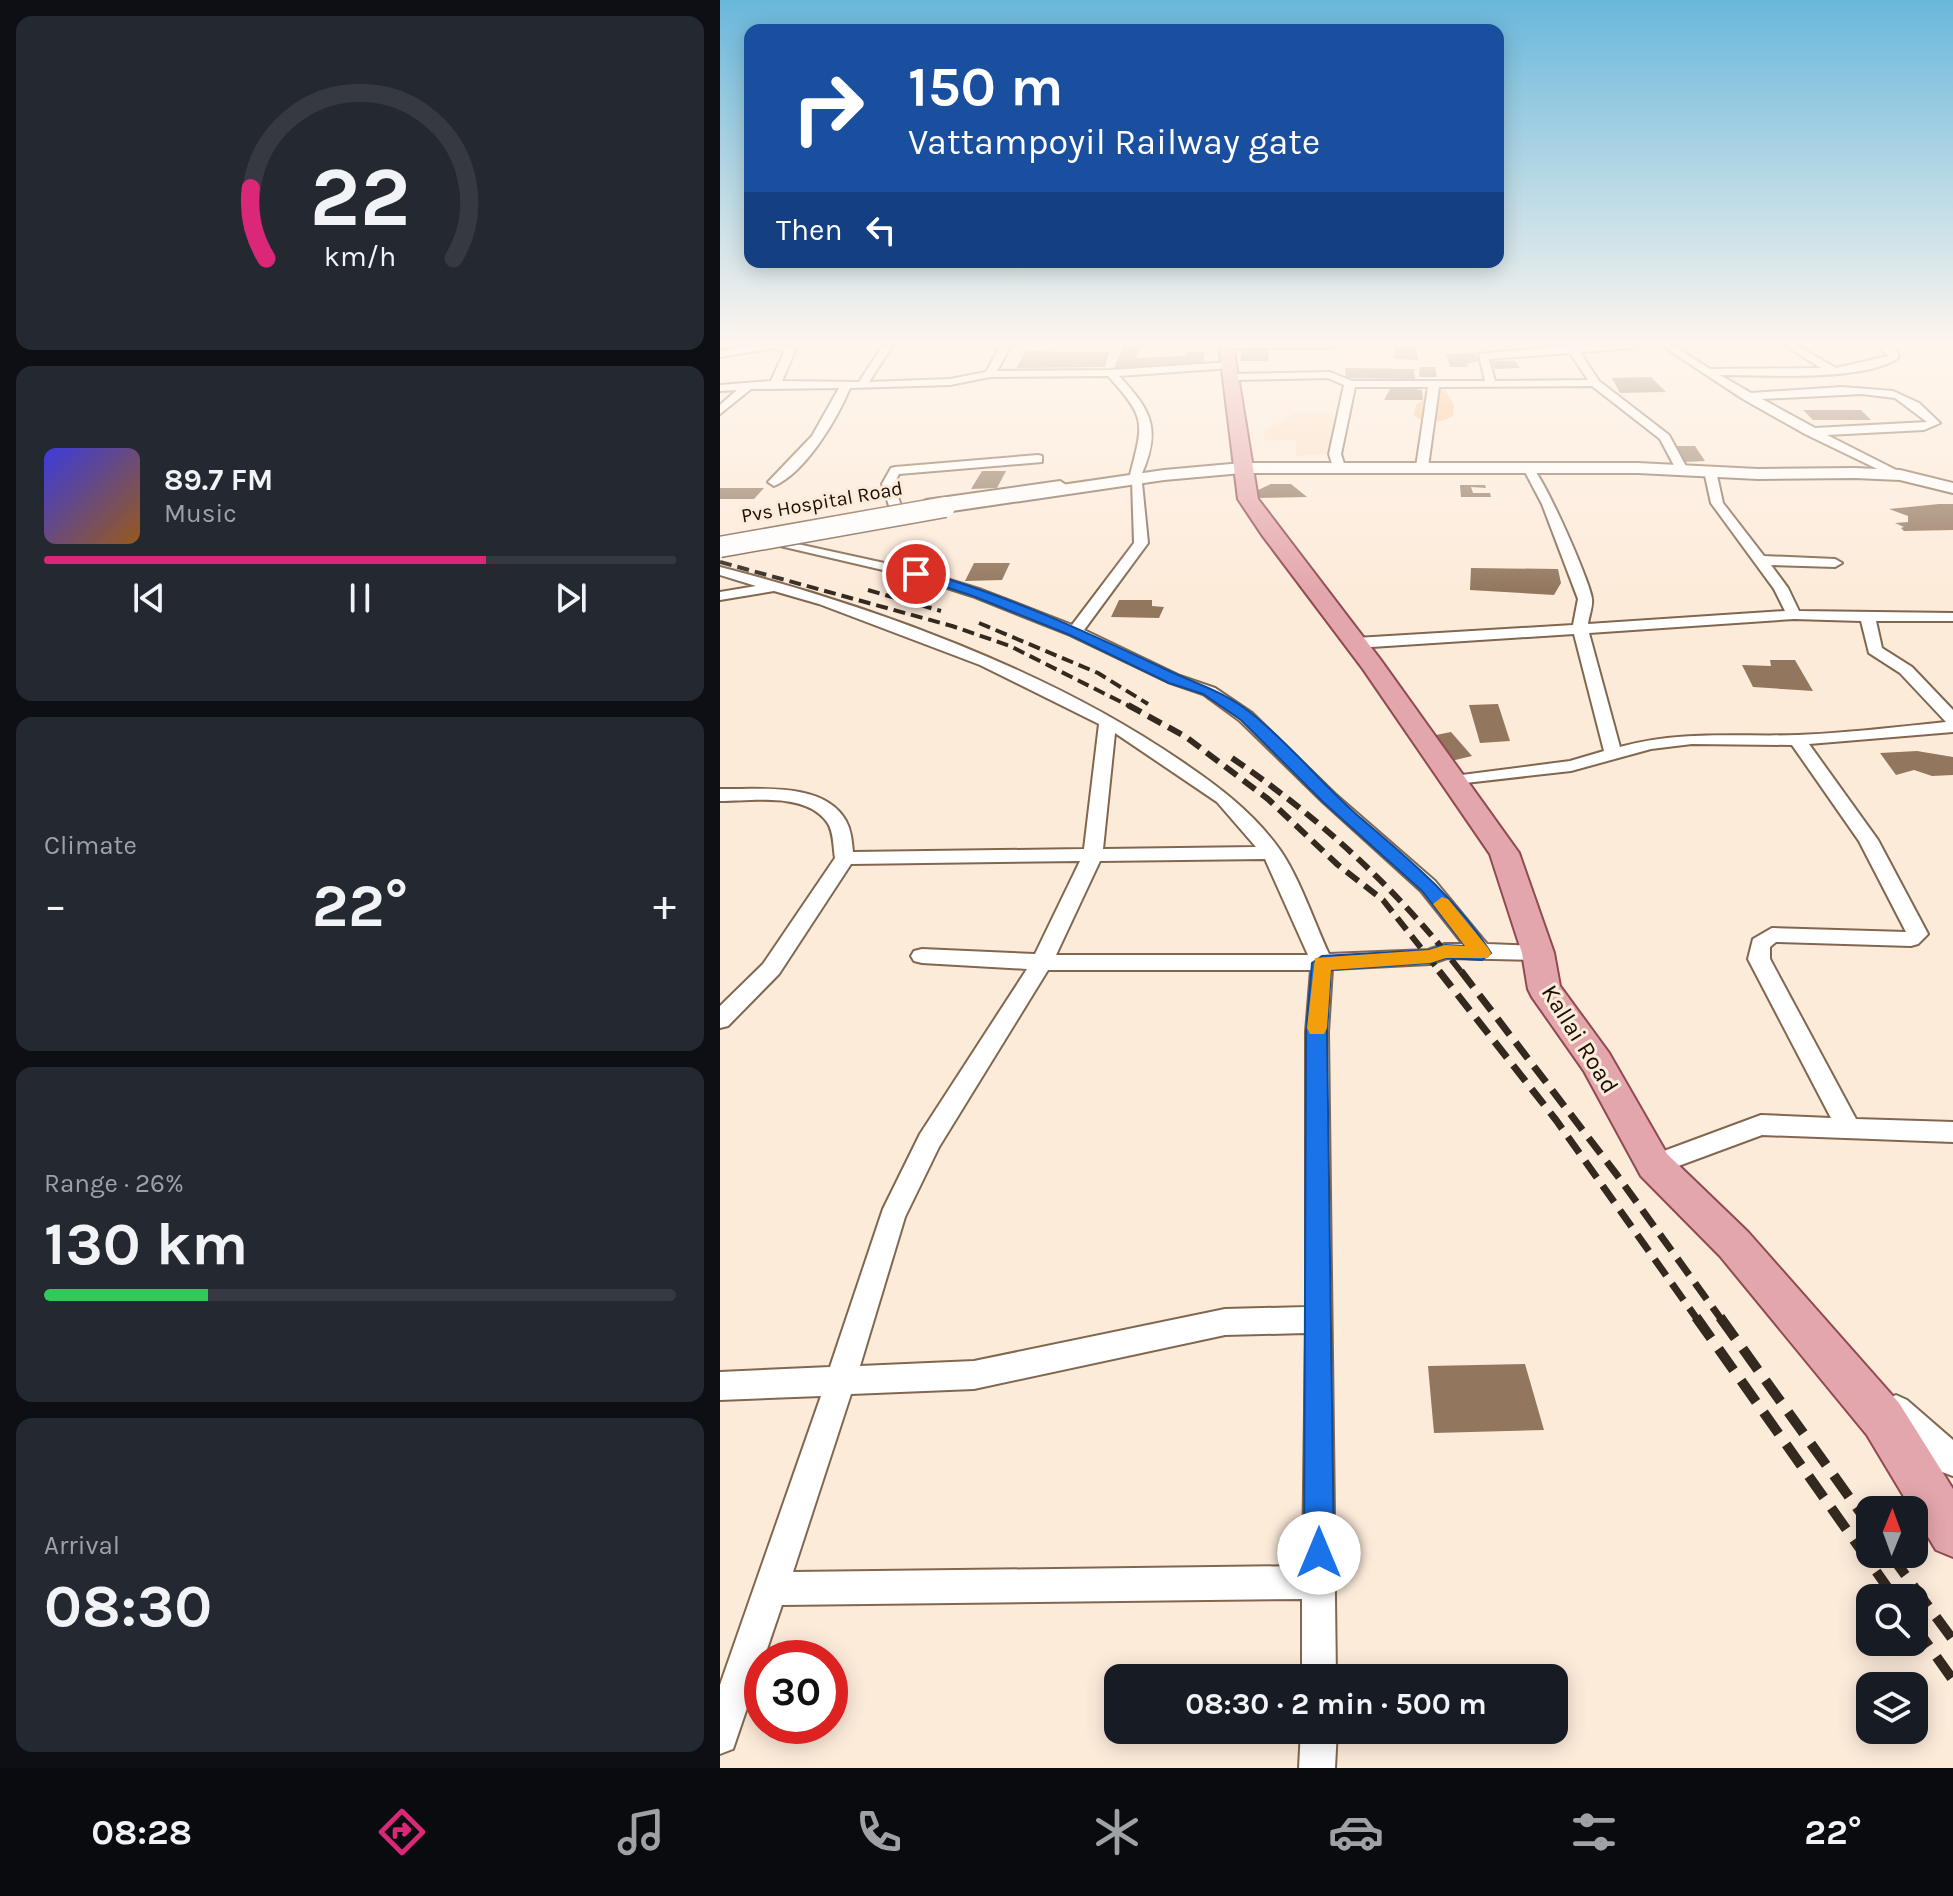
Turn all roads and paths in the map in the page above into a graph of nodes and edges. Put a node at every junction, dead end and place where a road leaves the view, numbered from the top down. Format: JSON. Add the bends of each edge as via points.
{"nodes":[{"id":1,"x":826,"y":428,"type":"edge"},
{"id":2,"x":1148,"y":428,"type":"edge"},
{"id":3,"x":1238,"y":428,"type":"edge"},
{"id":4,"x":1341,"y":428,"type":"edge"},
{"id":5,"x":1428,"y":428,"type":"edge"},
{"id":6,"x":1651,"y":428,"type":"edge"},
{"id":7,"x":1801,"y":428,"type":"edge"},
{"id":8,"x":1912,"y":428,"type":"edge"},
{"id":9,"x":1809,"y":432,"type":"junction"},
{"id":10,"x":1038,"y":459,"type":"dead end"},
{"id":11,"x":1339,"y":467,"type":"junction"},
{"id":12,"x":1422,"y":467,"type":"junction"},
{"id":13,"x":1314,"y":468,"type":"junction"},
{"id":14,"x":1529,"y":468,"type":"junction"},
{"id":15,"x":1682,"y":470,"type":"junction"},
{"id":16,"x":1710,"y":471,"type":"junction"},
{"id":17,"x":1244,"y":472,"type":"junction"},
{"id":18,"x":1171,"y":474,"type":"junction"},
{"id":19,"x":1900,"y":475,"type":"junction"},
{"id":20,"x":1136,"y":479,"type":"junction"},
{"id":21,"x":774,"y":482,"type":"dead end"},
{"id":22,"x":1953,"y":488,"type":"edge"},
{"id":23,"x":896,"y":509,"type":"junction"},
{"id":24,"x":770,"y":542,"type":"junction"},
{"id":25,"x":720,"y":547,"type":"edge"},
{"id":26,"x":1760,"y":560,"type":"junction"},
{"id":27,"x":1835,"y":563,"type":"dead end"},
{"id":28,"x":720,"y":571,"type":"edge"},
{"id":29,"x":778,"y":587,"type":"junction"},
{"id":30,"x":720,"y":596,"type":"edge"},
{"id":31,"x":1794,"y":615,"type":"junction"},
{"id":32,"x":1867,"y":617,"type":"junction"},
{"id":33,"x":1953,"y":617,"type":"edge"},
{"id":34,"x":1580,"y":628,"type":"junction"},
{"id":35,"x":1075,"y":632,"type":"junction"},
{"id":36,"x":1356,"y":643,"type":"junction"},
{"id":37,"x":1953,"y":720,"type":"edge"},
{"id":38,"x":1108,"y":722,"type":"junction"},
{"id":39,"x":1953,"y":727,"type":"edge"},
{"id":40,"x":1797,"y":740,"type":"junction"},
{"id":41,"x":1613,"y":754,"type":"junction"},
{"id":42,"x":1454,"y":781,"type":"junction"},
{"id":43,"x":720,"y":795,"type":"edge"},
{"id":44,"x":1272,"y":853,"type":"junction"},
{"id":45,"x":1093,"y":855,"type":"junction"},
{"id":46,"x":845,"y":858,"type":"junction"},
{"id":47,"x":1482,"y":953,"type":"junction"},
{"id":48,"x":1538,"y":953,"type":"junction"},
{"id":49,"x":922,"y":956,"type":"dead end"},
{"id":50,"x":1322,"y":963,"type":"junction"},
{"id":51,"x":1041,"y":964,"type":"junction"},
{"id":52,"x":720,"y":1020,"type":"edge"},
{"id":53,"x":1849,"y":1129,"type":"junction"},
{"id":54,"x":1953,"y":1132,"type":"edge"},
{"id":55,"x":1654,"y":1165,"type":"junction"},
{"id":56,"x":1320,"y":1320,"type":"junction"},
{"id":57,"x":1827,"y":1356,"type":"junction"},
{"id":58,"x":840,"y":1382,"type":"junction"},
{"id":59,"x":720,"y":1386,"type":"edge"},
{"id":60,"x":1953,"y":1461,"type":"edge"},
{"id":61,"x":1953,"y":1533,"type":"edge"},
{"id":62,"x":1319,"y":1582,"type":"junction"},
{"id":63,"x":771,"y":1589,"type":"junction"},
{"id":64,"x":1319,"y":1664,"type":"edge"},
{"id":65,"x":720,"y":1736,"type":"edge"},
{"id":66,"x":1318,"y":1744,"type":"edge"},
{"id":67,"x":1317,"y":1768,"type":"edge"}],
"edges":[{"from":1,"to":21,"type":"street","via":[[799,462]]},
{"from":2,"to":20,"type":"street"},
{"from":3,"to":17,"type":"main road"},
{"from":4,"to":11,"type":"street","via":[[1335,454]]},
{"from":5,"to":12,"type":"street"},
{"from":6,"to":15,"type":"street","via":[[1665,437]]},
{"from":7,"to":9,"type":"street"},
{"from":8,"to":9,"type":"street"},
{"from":9,"to":19,"type":"street"},
{"from":10,"to":23,"type":"street","via":[[895,471],[888,484]]},
{"from":11,"to":12,"type":"main road"},
{"from":11,"to":13,"type":"main road"},
{"from":11,"to":17,"type":"main road","via":[[1270,462]]},
{"from":12,"to":14,"type":"main road"},
{"from":13,"to":17,"type":"main road"},
{"from":13,"to":17,"type":"main road","via":[[1260,480]]},
{"from":14,"to":15,"type":"main road"},
{"from":14,"to":34,"type":"street","via":[[1585,599]]},
{"from":15,"to":16,"type":"main road"},
{"from":16,"to":19,"type":"main road"},
{"from":16,"to":26,"type":"street","via":[[1717,503]]},
{"from":17,"to":18,"type":"main road"},
{"from":17,"to":18,"type":"main road","via":[[1237,483],[1224,476]]},
{"from":17,"to":36,"type":"main road","name":"Kallai Road","via":[[1269,531]]},
{"from":18,"to":20,"type":"street","name":"Pvs Hospital Road"},
{"from":18,"to":25,"type":"main road","bridge":true},
{"from":19,"to":22,"type":"main road"},
{"from":20,"to":23,"type":"street","name":"Pvs Hospital Road"},
{"from":20,"to":24,"type":"street","name":"Pvs Hospital Road"},
{"from":20,"to":35,"type":"street","via":[[1141,543]]},
{"from":23,"to":24,"type":"street","name":"Pvs Hospital Road","via":[[725,539],[733,545]]},
{"from":24,"to":35,"type":"street","via":[[916,574]]},
{"from":26,"to":27,"type":"street"},
{"from":26,"to":31,"type":"street"},
{"from":28,"to":29,"type":"street"},
{"from":29,"to":30,"type":"street"},
{"from":29,"to":38,"type":"street","via":[[986,662]]},
{"from":31,"to":32,"type":"street"},
{"from":31,"to":34,"type":"street"},
{"from":32,"to":33,"type":"street"},
{"from":32,"to":37,"type":"street","via":[[1875,650],[1906,670]]},
{"from":34,"to":36,"type":"street"},
{"from":34,"to":41,"type":"street"},
{"from":35,"to":47,"type":"street","via":[[1209,691],[1246,717],[1428,886]]},
{"from":36,"to":42,"type":"main road","name":"Kallai Road"},
{"from":38,"to":44,"type":"street","via":[[1223,798]]},
{"from":38,"to":45,"type":"street"},
{"from":39,"to":40,"type":"street"},
{"from":40,"to":41,"type":"street","via":[[1692,739]]},
{"from":40,"to":53,"type":"street","via":[[1868,840],[1918,934],[1911,939],[1772,935],[1760,944],[1759,959]]},
{"from":41,"to":42,"type":"street","via":[[1571,766]]},
{"from":42,"to":48,"type":"main road","name":"Kallai Road","via":[[1504,853]]},
{"from":43,"to":46,"type":"street","via":[[789,796],[824,808],[838,823]]},
{"from":44,"to":45,"type":"street"},
{"from":44,"to":50,"type":"street"},
{"from":45,"to":46,"type":"street"},
{"from":45,"to":51,"type":"street"},
{"from":46,"to":52,"type":"street","via":[[771,969]]},
{"from":47,"to":48,"type":"street"},
{"from":47,"to":50,"type":"street","via":[[1445,951],[1430,957]]},
{"from":48,"to":55,"type":"main road","name":"Kallai Road","via":[[1544,989],[1597,1062]]},
{"from":49,"to":51,"type":"street"},
{"from":50,"to":51,"type":"street"},
{"from":50,"to":56,"type":"street","via":[[1317,1032]]},
{"from":51,"to":58,"type":"street","via":[[929,1141],[892,1217]]},
{"from":53,"to":54,"type":"street"},
{"from":53,"to":55,"type":"street","via":[[1761,1125]]},
{"from":55,"to":57,"type":"main road","name":"Kallai Road","via":[[1734,1244]]},
{"from":56,"to":58,"type":"street","via":[[1225,1322],[974,1375]]},
{"from":56,"to":62,"type":"street"},
{"from":57,"to":60,"type":"street"},
{"from":57,"to":61,"type":"main road","name":"Kallai Road","via":[[1883,1419]]},
{"from":58,"to":59,"type":"street"},
{"from":58,"to":63,"type":"street"},
{"from":62,"to":63,"type":"street"},
{"from":62,"to":64,"type":"street"},
{"from":63,"to":65,"type":"street"},
{"from":66,"to":67,"type":"street"}]}
